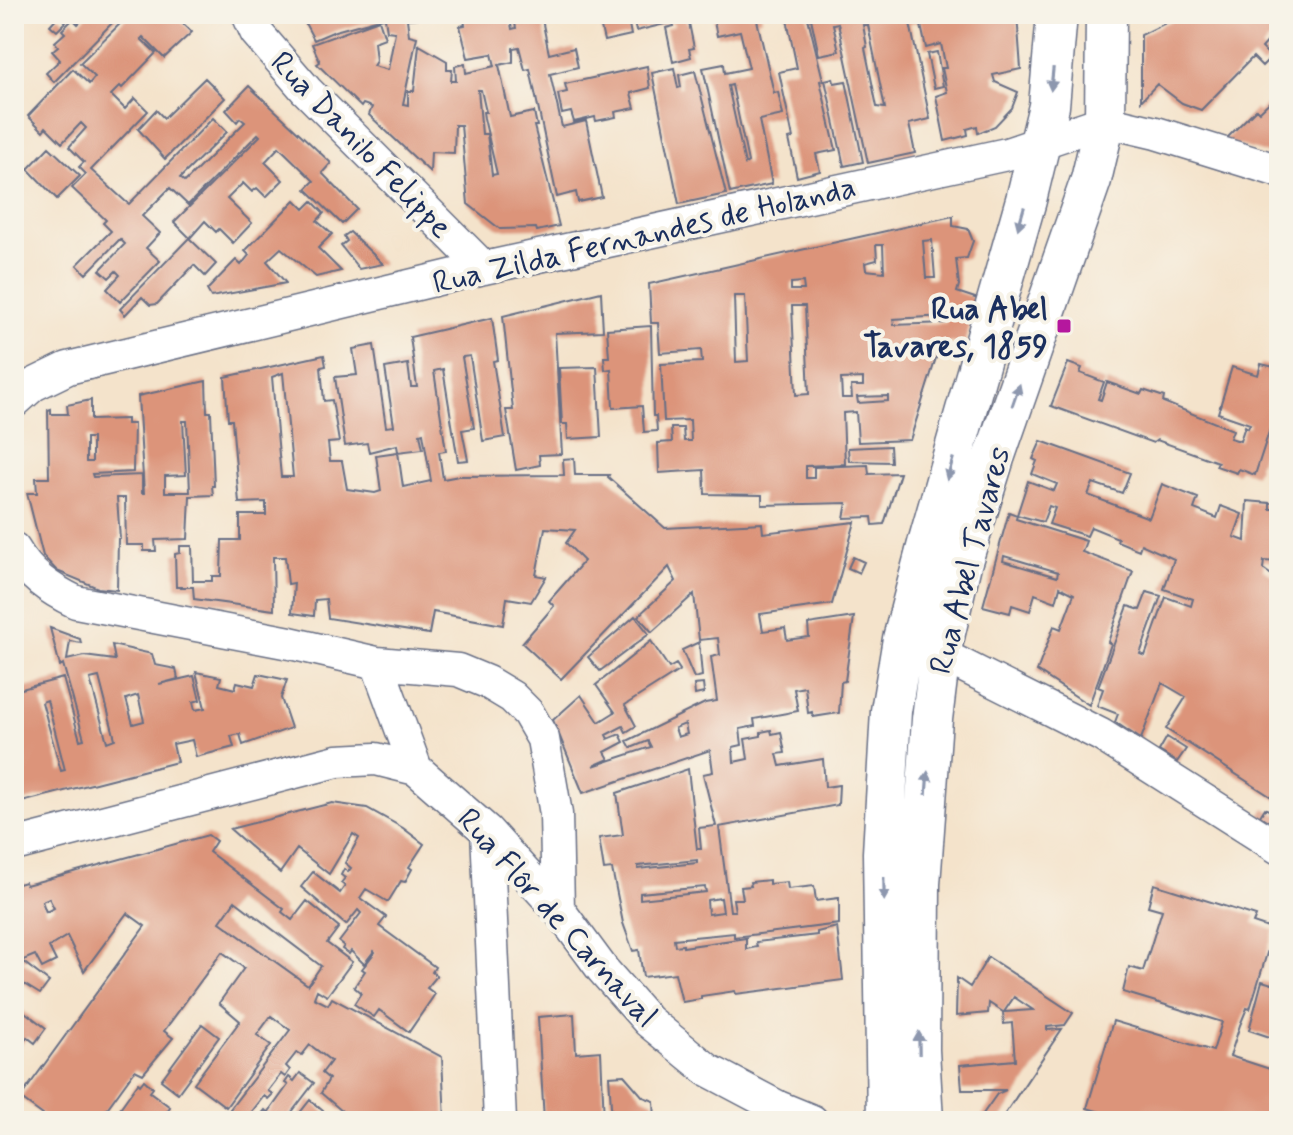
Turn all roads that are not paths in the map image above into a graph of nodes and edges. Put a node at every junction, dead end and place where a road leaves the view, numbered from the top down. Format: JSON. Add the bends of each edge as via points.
{"nodes":[{"id":1,"x":248,"y":14,"type":"edge"},
{"id":2,"x":1057,"y":14,"type":"edge"},
{"id":3,"x":1106,"y":14,"type":"edge"},
{"id":4,"x":1105,"y":121,"type":"junction"},
{"id":5,"x":1040,"y":143,"type":"junction"},
{"id":6,"x":1279,"y":171,"type":"edge"},
{"id":7,"x":484,"y":268,"type":"junction"},
{"id":8,"x":14,"y":402,"type":"edge"},
{"id":9,"x":14,"y":549,"type":"edge"},
{"id":10,"x":940,"y":654,"type":"junction"},
{"id":11,"x":377,"y":663,"type":"junction"},
{"id":12,"x":416,"y":769,"type":"junction"},
{"id":13,"x":487,"y":831,"type":"junction"},
{"id":14,"x":14,"y":845,"type":"edge"},
{"id":15,"x":1279,"y":848,"type":"edge"},
{"id":16,"x":558,"y":909,"type":"junction"},
{"id":17,"x":500,"y":1121,"type":"edge"},
{"id":18,"x":812,"y":1121,"type":"edge"},
{"id":19,"x":887,"y":1121,"type":"edge"},
{"id":20,"x":923,"y":1121,"type":"edge"}],
"edges":[{"from":1,"to":7,"type":"street","name":"Rua Danilo Felippe","via":[[256,32],[306,90]]},
{"from":2,"to":5,"type":"street","name":"Rua Abel Tavares","one_way":true,"via":[[1049,106]]},
{"from":3,"to":4,"type":"street","name":"Rua Abel Tavares"},
{"from":4,"to":5,"type":"street","name":"Rua Zilda Fernandes de Holanda"},
{"from":4,"to":6,"type":"street"},
{"from":10,"to":4,"type":"street","name":"Rua Abel Tavares","one_way":true,"via":[[961,564],[1091,180]]},
{"from":5,"to":7,"type":"street","name":"Rua Zilda Fernandes de Holanda"},
{"from":5,"to":19,"type":"street","name":"Rua Abel Tavares","one_way":true,"via":[[925,554],[891,711],[883,853]]},
{"from":7,"to":8,"type":"street","name":"Rua Zilda Fernandes de Holanda","via":[[68,368],[33,385]]},
{"from":9,"to":11,"type":"street","via":[[31,573],[76,602]]},
{"from":10,"to":15,"type":"street","via":[[1101,735]]},
{"from":20,"to":10,"type":"street","name":"Rua Abel Tavares","one_way":true,"via":[[920,884]]},
{"from":11,"to":12,"type":"street"},
{"from":11,"to":16,"type":"street","via":[[458,670],[499,689],[528,713],[543,739],[556,814]]},
{"from":12,"to":13,"type":"street","name":"Rua Flôr de Carnaval"},
{"from":12,"to":14,"type":"street","name":"Rua Flôr de Carnaval","via":[[376,759],[337,761]]},
{"from":13,"to":16,"type":"street","name":"Rua Flôr de Carnaval"},
{"from":13,"to":17,"type":"street"},
{"from":16,"to":18,"type":"street","name":"Rua Flôr de Carnaval","via":[[648,1021],[708,1070]]}]}
